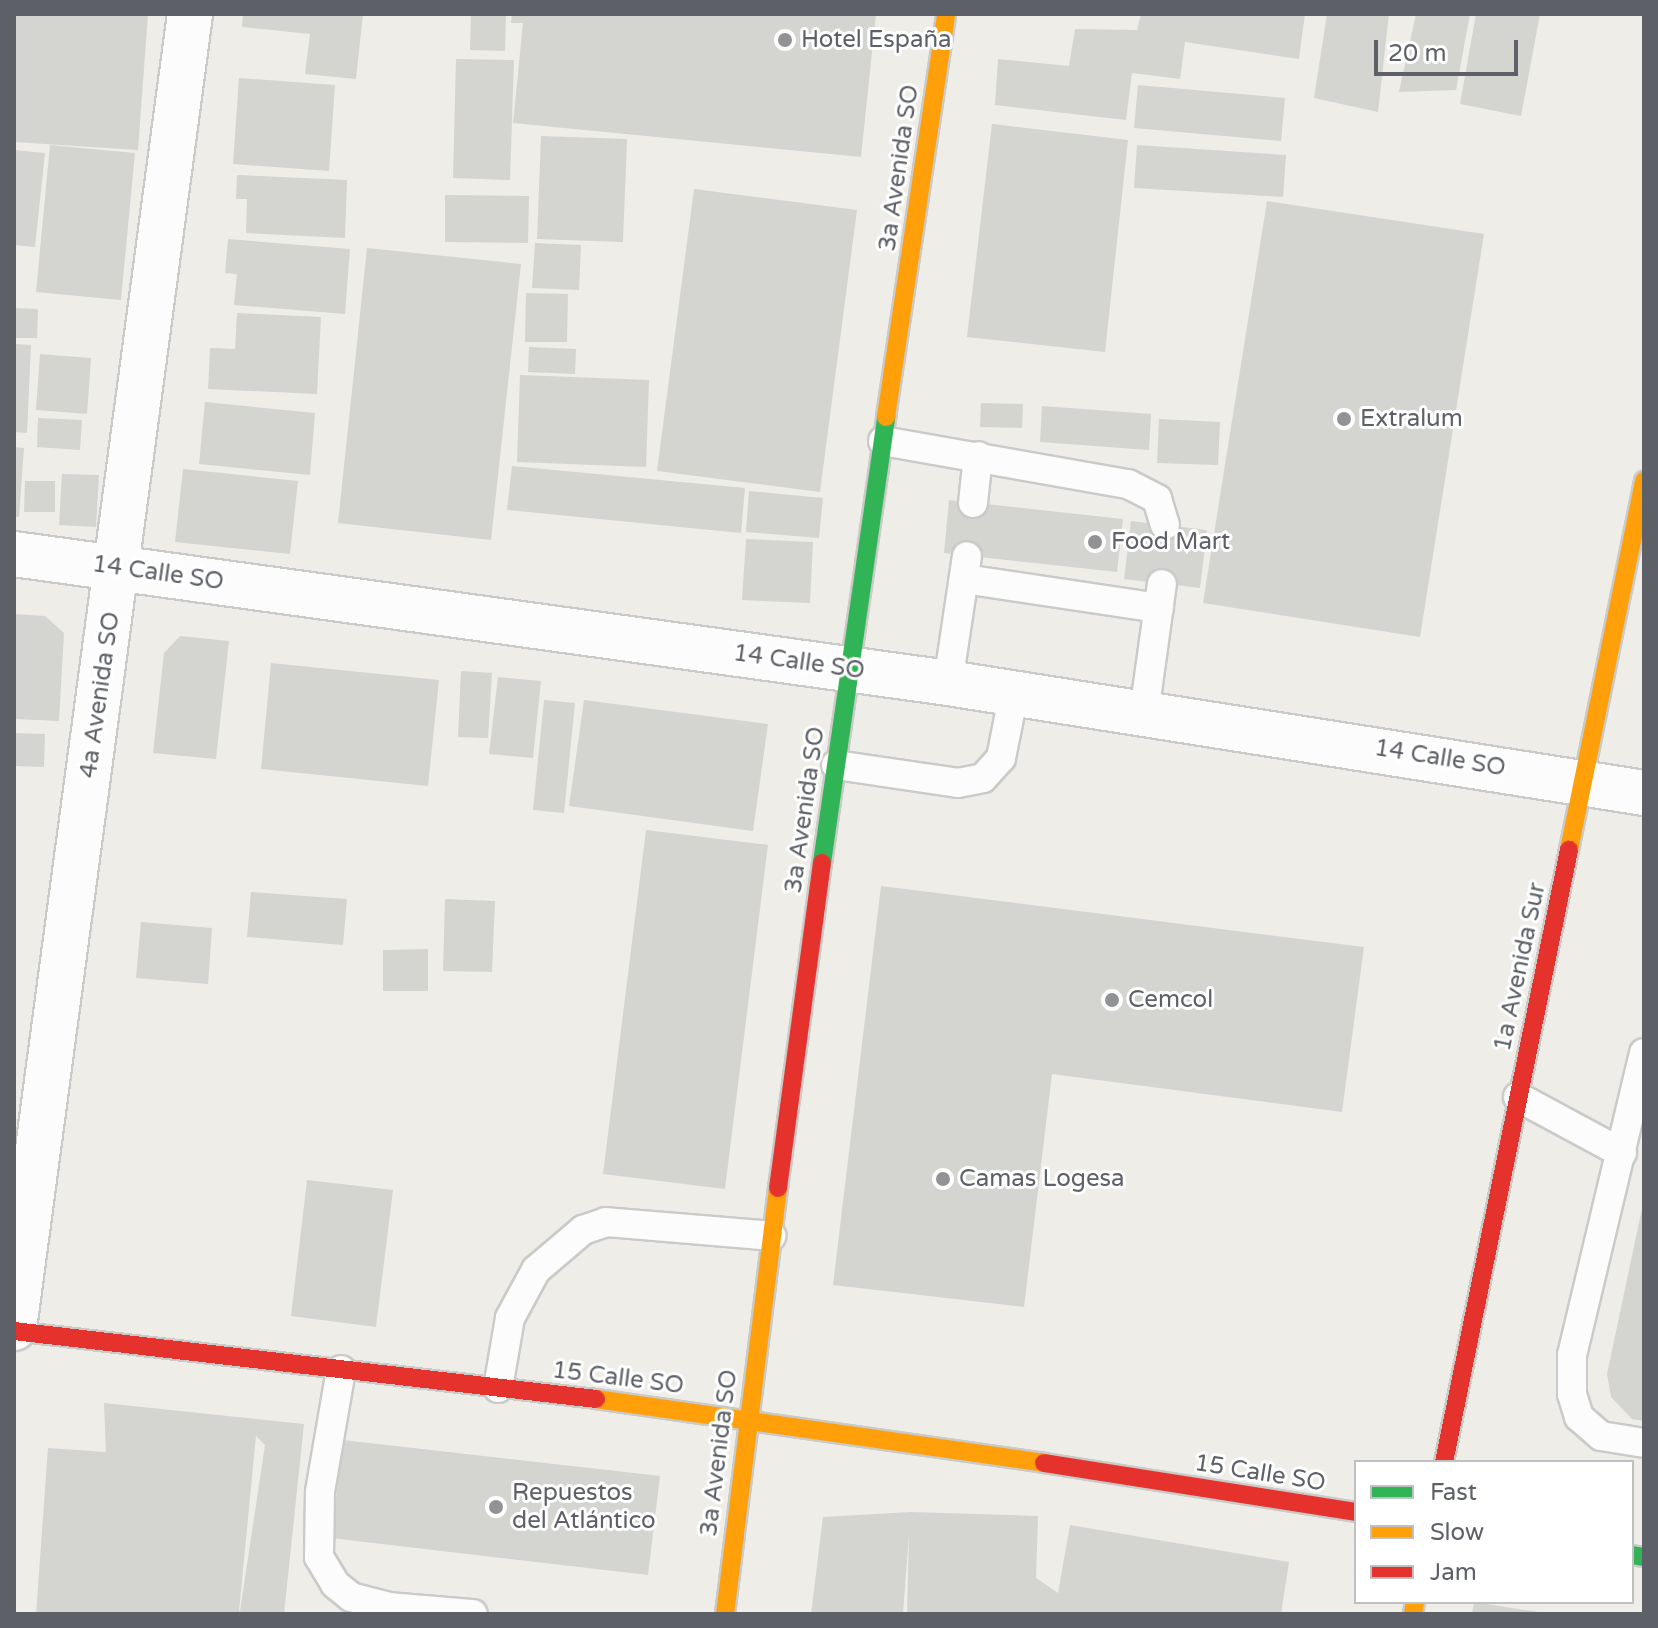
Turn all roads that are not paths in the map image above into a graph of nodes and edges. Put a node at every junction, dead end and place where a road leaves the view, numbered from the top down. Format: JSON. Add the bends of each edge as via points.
{"nodes":[{"id":1,"x":190,"y":14,"type":"edge"},
{"id":2,"x":946,"y":14,"type":"edge"},
{"id":3,"x":883,"y":441,"type":"junction"},
{"id":4,"x":978,"y":456,"type":"junction"},
{"id":5,"x":1644,"y":481,"type":"edge"},
{"id":6,"x":973,"y":503,"type":"dead end"},
{"id":7,"x":1165,"y":525,"type":"dead end"},
{"id":8,"x":14,"y":554,"type":"edge"},
{"id":9,"x":118,"y":567,"type":"junction"},
{"id":10,"x":849,"y":669,"type":"junction"},
{"id":11,"x":948,"y":683,"type":"junction"},
{"id":12,"x":1014,"y":693,"type":"junction"},
{"id":13,"x":1144,"y":713,"type":"junction"},
{"id":14,"x":836,"y":765,"type":"junction"},
{"id":15,"x":1583,"y":783,"type":"junction"},
{"id":16,"x":1644,"y":793,"type":"edge"},
{"id":17,"x":1644,"y":1053,"type":"edge"},
{"id":18,"x":1518,"y":1097,"type":"junction"},
{"id":19,"x":1622,"y":1153,"type":"junction"},
{"id":20,"x":771,"y":1236,"type":"junction"},
{"id":21,"x":14,"y":1330,"type":"edge"},
{"id":22,"x":341,"y":1370,"type":"junction"},
{"id":23,"x":498,"y":1388,"type":"junction"},
{"id":24,"x":746,"y":1417,"type":"junction"},
{"id":25,"x":1644,"y":1443,"type":"edge"},
{"id":26,"x":1444,"y":1460,"type":"edge"},
{"id":27,"x":1354,"y":1512,"type":"edge"},
{"id":28,"x":473,"y":1614,"type":"edge"},
{"id":29,"x":725,"y":1614,"type":"edge"}],
"edges":[{"from":1,"to":9,"type":"street","name":"4a Avenida SO"},
{"from":2,"to":3,"type":"street","name":"3a Avenida SO"},
{"from":3,"to":4,"type":"lane"},
{"from":3,"to":10,"type":"street","name":"3a Avenida SO"},
{"from":4,"to":6,"type":"lane"},
{"from":4,"to":7,"type":"lane","via":[[1128,484],[1157,499]]},
{"from":5,"to":15,"type":"street","name":"1a Avenida Sur"},
{"from":8,"to":9,"type":"street","name":"14 Calle SO"},
{"from":9,"to":10,"type":"street","name":"14 Calle SO"},
{"from":9,"to":21,"type":"street","name":"4a Avenida SO"},
{"from":10,"to":11,"type":"street","name":"14 Calle SO"},
{"from":10,"to":14,"type":"street","name":"3a Avenida SO"},
{"from":11,"to":12,"type":"street","name":"14 Calle SO"},
{"from":11,"to":13,"type":"lane","via":[[966,567],[1161,596]]},
{"from":12,"to":13,"type":"street","name":"14 Calle SO"},
{"from":12,"to":14,"type":"lane","via":[[1001,758],[983,778],[958,783]]},
{"from":13,"to":15,"type":"street","name":"14 Calle SO"},
{"from":14,"to":20,"type":"street","name":"3a Avenida SO"},
{"from":15,"to":16,"type":"street","name":"14 Calle SO"},
{"from":15,"to":18,"type":"street","name":"1a Avenida Sur"},
{"from":17,"to":19,"type":"lane"},
{"from":18,"to":19,"type":"lane"},
{"from":18,"to":26,"type":"street","name":"1a Avenida Sur"},
{"from":19,"to":25,"type":"lane","via":[[1572,1355],[1572,1394],[1579,1417],[1601,1436]]},
{"from":20,"to":23,"type":"lane","via":[[606,1222],[583,1230],[536,1270],[510,1318]]},
{"from":20,"to":24,"type":"street","name":"3a Avenida SO"},
{"from":21,"to":22,"type":"street","name":"15 Calle SO"},
{"from":22,"to":23,"type":"street","name":"15 Calle SO"},
{"from":22,"to":28,"type":"lane","via":[[320,1492],[319,1557],[335,1584],[351,1597],[390,1607]]},
{"from":23,"to":24,"type":"street","name":"15 Calle SO"},
{"from":24,"to":27,"type":"street","name":"15 Calle SO"},
{"from":24,"to":29,"type":"street","name":"3a Avenida SO"}]}
